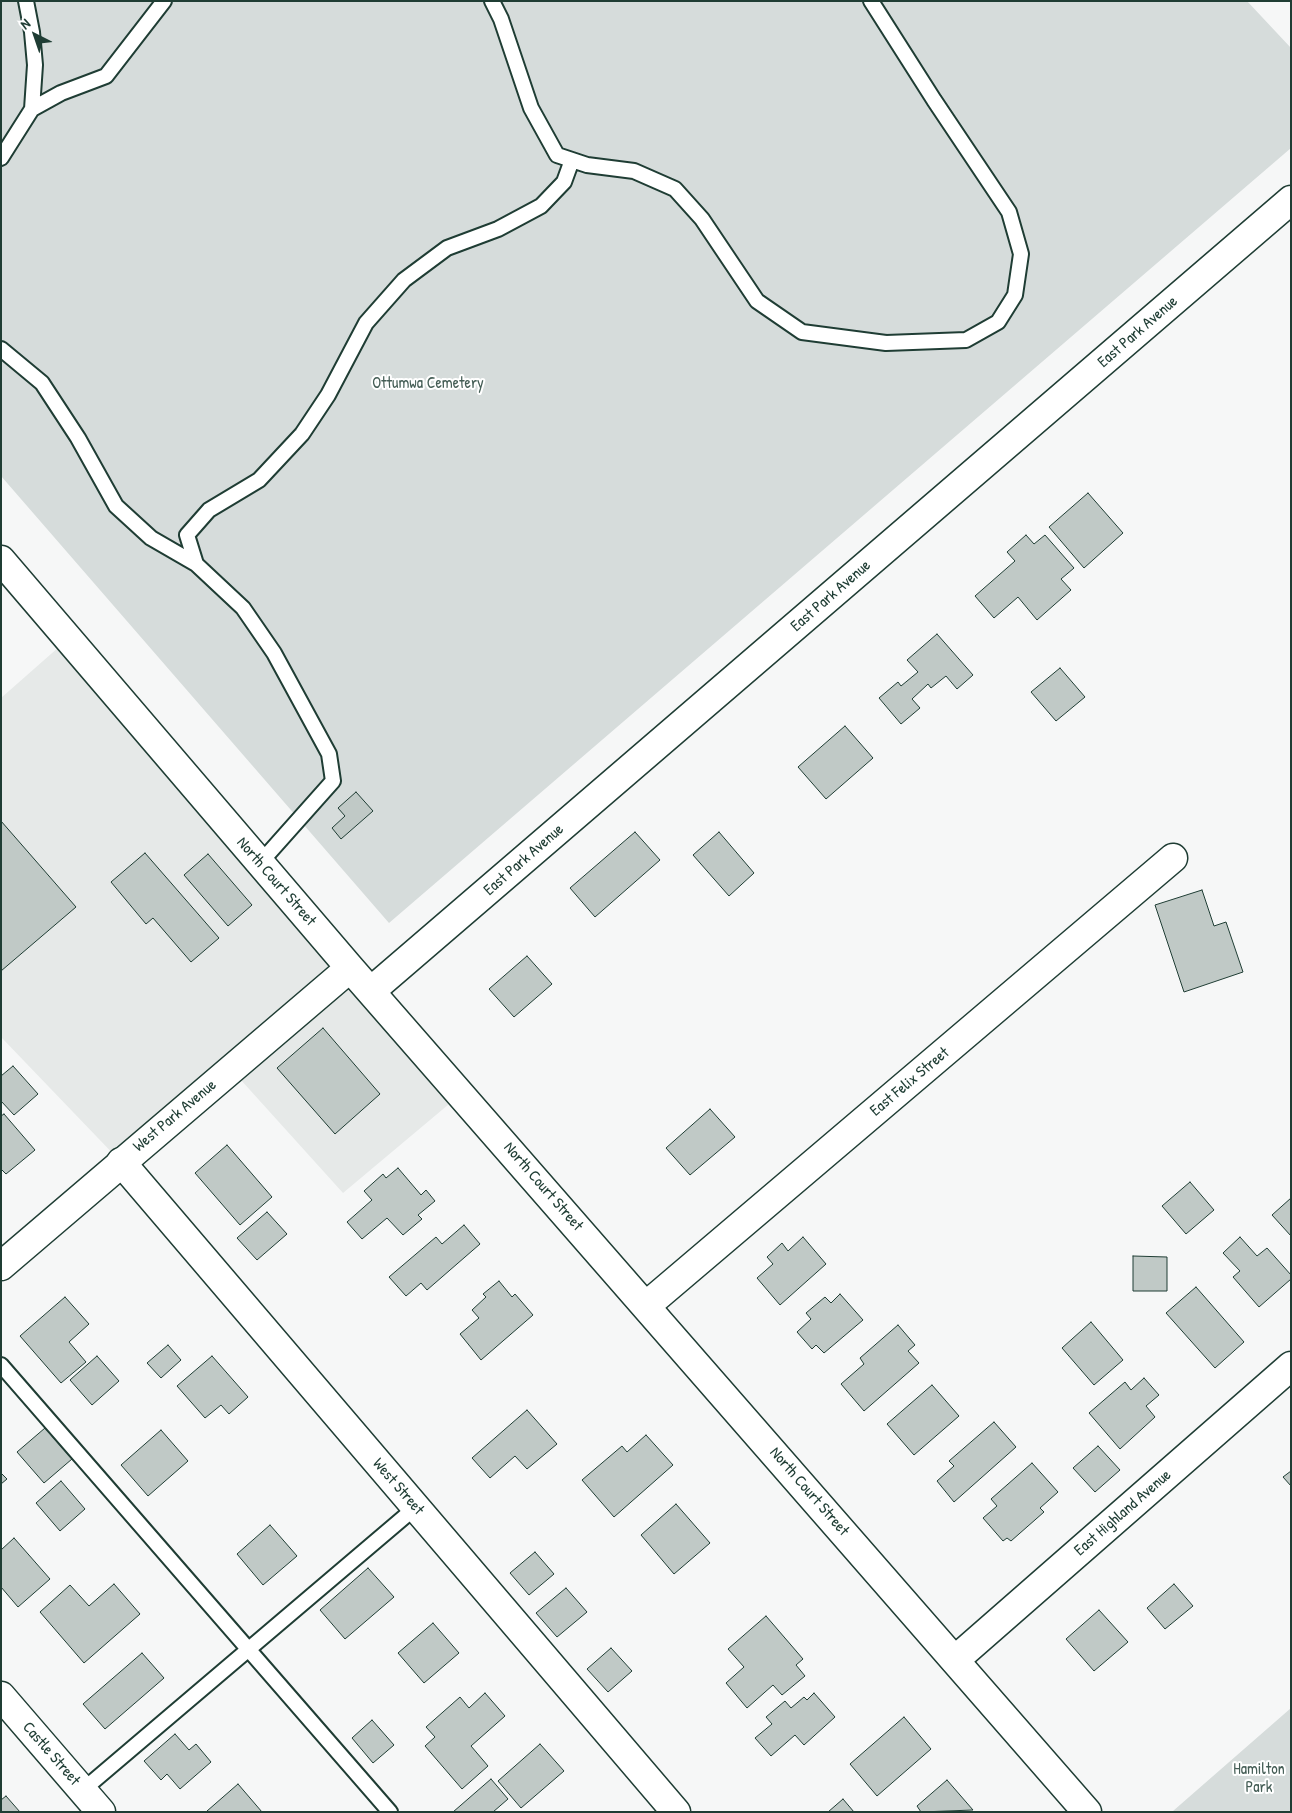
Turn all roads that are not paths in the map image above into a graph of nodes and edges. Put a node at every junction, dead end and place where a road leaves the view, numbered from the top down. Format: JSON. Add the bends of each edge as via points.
{"nodes":[{"id":1,"x":26,"y":1,"type":"edge"},
{"id":2,"x":164,"y":1,"type":"edge"},
{"id":3,"x":492,"y":1,"type":"edge"},
{"id":4,"x":871,"y":1,"type":"edge"},
{"id":5,"x":32,"y":109,"type":"junction"},
{"id":6,"x":1,"y":158,"type":"edge"},
{"id":7,"x":572,"y":160,"type":"junction"},
{"id":8,"x":1291,"y":200,"type":"edge"},
{"id":9,"x":1,"y":349,"type":"edge"},
{"id":10,"x":1,"y":560,"type":"edge"},
{"id":11,"x":196,"y":564,"type":"junction"},
{"id":12,"x":1173,"y":858,"type":"dead end"},
{"id":13,"x":260,"y":863,"type":"junction"},
{"id":14,"x":350,"y":968,"type":"junction"},
{"id":15,"x":371,"y":991,"type":"junction"},
{"id":16,"x":121,"y":1162,"type":"junction"},
{"id":17,"x":1,"y":1266,"type":"edge"},
{"id":18,"x":647,"y":1305,"type":"junction"},
{"id":19,"x":1,"y":1365,"type":"edge"},
{"id":20,"x":1291,"y":1366,"type":"edge"},
{"id":21,"x":416,"y":1507,"type":"junction"},
{"id":22,"x":249,"y":1649,"type":"junction"},
{"id":23,"x":955,"y":1660,"type":"junction"},
{"id":24,"x":1,"y":1696,"type":"edge"},
{"id":25,"x":83,"y":1790,"type":"junction"},
{"id":26,"x":101,"y":1812,"type":"edge"},
{"id":27,"x":390,"y":1812,"type":"edge"},
{"id":28,"x":676,"y":1812,"type":"edge"},
{"id":29,"x":1087,"y":1812,"type":"edge"}],
"edges":[{"from":1,"to":5,"type":"lane","via":[[35,65]]},
{"from":2,"to":5,"type":"lane","via":[[106,76],[61,93]]},
{"from":3,"to":7,"type":"lane","via":[[530,108],[557,155]]},
{"from":4,"to":7,"type":"lane","via":[[1009,212],[1021,254],[1015,295],[998,322],[966,340],[886,343],[802,332],[757,301],[702,219],[675,190],[634,171]]},
{"from":5,"to":6,"type":"lane"},
{"from":7,"to":11,"type":"lane","via":[[564,182],[541,206],[498,229],[447,248],[404,280],[366,323],[328,395],[302,434],[259,480],[209,510],[187,536]]},
{"from":8,"to":15,"type":"street","name":"East Park Avenue"},
{"from":9,"to":11,"type":"lane","via":[[42,383],[116,506],[151,538]]},
{"from":10,"to":13,"type":"street","name":"North Court Street"},
{"from":11,"to":13,"type":"lane","via":[[243,608],[274,653],[329,754],[333,781]]},
{"from":12,"to":18,"type":"street","name":"East Felix Street"},
{"from":13,"to":14,"type":"street","name":"North Court Street"},
{"from":14,"to":15,"type":"street","name":"North Court Street"},
{"from":14,"to":16,"type":"street","name":"West Park Avenue"},
{"from":15,"to":18,"type":"street","name":"North Court Street"},
{"from":16,"to":17,"type":"street","name":"West Park Avenue"},
{"from":16,"to":21,"type":"street","name":"West Street"},
{"from":18,"to":23,"type":"street","name":"North Court Street"},
{"from":19,"to":22,"type":"lane"},
{"from":20,"to":23,"type":"street","name":"East Highland Avenue"},
{"from":21,"to":22,"type":"lane"},
{"from":21,"to":28,"type":"street","name":"West Street"},
{"from":22,"to":25,"type":"lane"},
{"from":22,"to":27,"type":"lane"},
{"from":23,"to":29,"type":"street","name":"North Court Street"},
{"from":24,"to":25,"type":"street","name":"Castle Street"},
{"from":25,"to":26,"type":"street","name":"Castle Street"}]}
